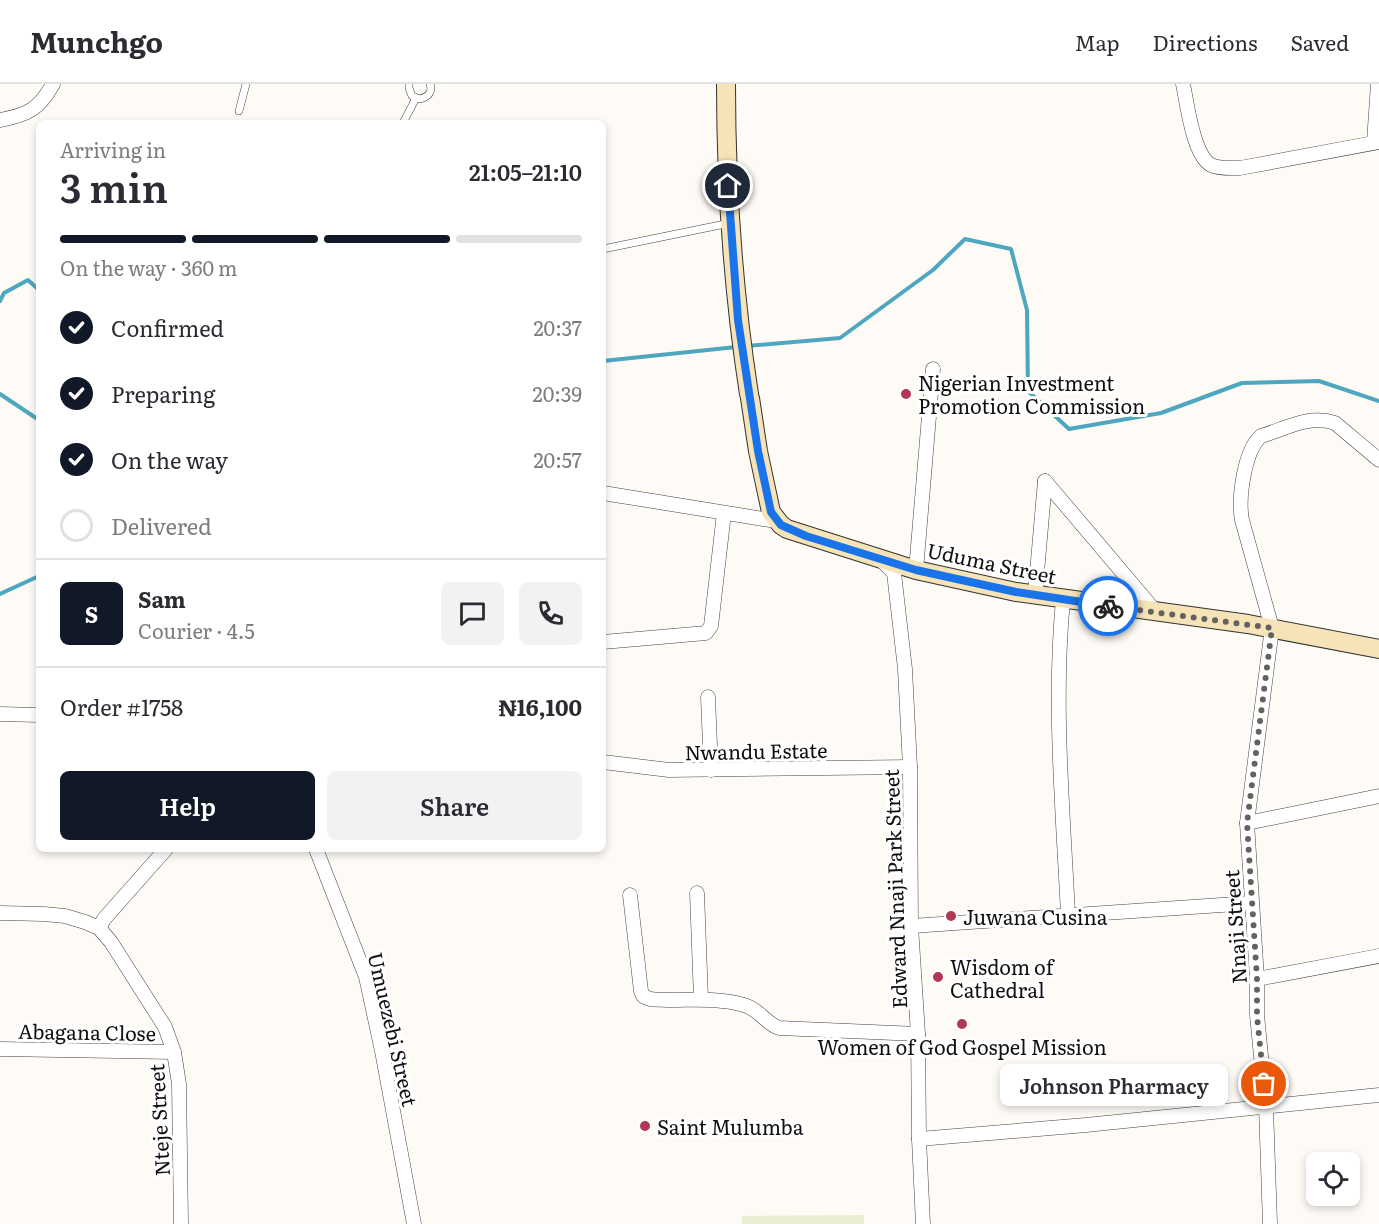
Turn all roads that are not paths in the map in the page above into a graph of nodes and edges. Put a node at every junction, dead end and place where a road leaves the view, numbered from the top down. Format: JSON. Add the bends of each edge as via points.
{"nodes":[{"id":1,"x":53,"y":84,"type":"edge"},
{"id":2,"x":246,"y":84,"type":"edge"},
{"id":3,"x":409,"y":84,"type":"edge"},
{"id":4,"x":430,"y":84,"type":"edge"},
{"id":5,"x":726,"y":84,"type":"edge"},
{"id":6,"x":1183,"y":84,"type":"edge"},
{"id":7,"x":1378,"y":84,"type":"edge"},
{"id":8,"x":416,"y":98,"type":"junction"},
{"id":9,"x":239,"y":111,"type":"dead end"},
{"id":10,"x":0,"y":120,"type":"edge"},
{"id":11,"x":405,"y":120,"type":"edge"},
{"id":12,"x":1377,"y":142,"type":"edge"},
{"id":13,"x":730,"y":223,"type":"junction"},
{"id":14,"x":606,"y":248,"type":"edge"},
{"id":15,"x":933,"y":369,"type":"dead end"},
{"id":16,"x":1379,"y":460,"type":"edge"},
{"id":17,"x":606,"y":493,"type":"edge"},
{"id":18,"x":724,"y":513,"type":"junction"},
{"id":19,"x":776,"y":520,"type":"junction"},
{"id":20,"x":880,"y":559,"type":"junction"},
{"id":21,"x":916,"y":570,"type":"junction"},
{"id":22,"x":1035,"y":595,"type":"junction"},
{"id":23,"x":1063,"y":600,"type":"junction"},
{"id":24,"x":1156,"y":612,"type":"junction"},
{"id":25,"x":1272,"y":628,"type":"junction"},
{"id":26,"x":606,"y":642,"type":"edge"},
{"id":27,"x":1379,"y":649,"type":"edge"},
{"id":28,"x":708,"y":697,"type":"dead end"},
{"id":29,"x":0,"y":714,"type":"edge"},
{"id":30,"x":36,"y":715,"type":"edge"},
{"id":31,"x":606,"y":762,"type":"edge"},
{"id":32,"x":910,"y":767,"type":"junction"},
{"id":33,"x":711,"y":770,"type":"junction"},
{"id":34,"x":1379,"y":796,"type":"edge"},
{"id":35,"x":1247,"y":823,"type":"junction"},
{"id":36,"x":163,"y":852,"type":"edge"},
{"id":37,"x":317,"y":852,"type":"edge"},
{"id":38,"x":697,"y":893,"type":"dead end"},
{"id":39,"x":630,"y":895,"type":"dead end"},
{"id":40,"x":1251,"y":903,"type":"junction"},
{"id":41,"x":0,"y":913,"type":"edge"},
{"id":42,"x":1068,"y":915,"type":"junction"},
{"id":43,"x":911,"y":926,"type":"junction"},
{"id":44,"x":99,"y":928,"type":"junction"},
{"id":45,"x":1379,"y":956,"type":"edge"},
{"id":46,"x":1257,"y":979,"type":"junction"},
{"id":47,"x":701,"y":999,"type":"junction"},
{"id":48,"x":918,"y":1034,"type":"junction"},
{"id":49,"x":0,"y":1049,"type":"edge"},
{"id":50,"x":174,"y":1052,"type":"junction"},
{"id":51,"x":1379,"y":1095,"type":"edge"},
{"id":52,"x":1266,"y":1107,"type":"junction"},
{"id":53,"x":919,"y":1139,"type":"junction"},
{"id":54,"x":181,"y":1224,"type":"edge"},
{"id":55,"x":414,"y":1224,"type":"edge"},
{"id":56,"x":923,"y":1224,"type":"edge"},
{"id":57,"x":1270,"y":1224,"type":"edge"}],
"edges":[{"from":1,"to":10,"type":"street","via":[[31,111]]},
{"from":2,"to":9,"type":"lane"},
{"from":3,"to":8,"type":"lane"},
{"from":4,"to":8,"type":"lane","via":[[428,95]]},
{"from":5,"to":13,"type":"street"},
{"from":6,"to":12,"type":"street","via":[[1193,133],[1210,165],[1240,168]]},
{"from":7,"to":12,"type":"street"},
{"from":8,"to":11,"type":"lane"},
{"from":13,"to":14,"type":"lane"},
{"from":13,"to":19,"type":"street","via":[[749,396],[771,512]]},
{"from":15,"to":21,"type":"street"},
{"from":16,"to":25,"type":"street","via":[[1327,420],[1295,423],[1255,442],[1240,508]]},
{"from":17,"to":18,"type":"street","name":"Uduma Street"},
{"from":18,"to":19,"type":"street","name":"Uduma Street"},
{"from":18,"to":26,"type":"street","via":[[711,626],[706,633]]},
{"from":19,"to":20,"type":"street","name":"Uduma Street","via":[[786,529]]},
{"from":20,"to":21,"type":"street","name":"Uduma Street"},
{"from":20,"to":32,"type":"street","name":"Edward Nnaji Park Street","via":[[894,573],[896,584]]},
{"from":21,"to":22,"type":"street","name":"Uduma Street"},
{"from":22,"to":23,"type":"street","name":"Uduma Street"},
{"from":22,"to":24,"type":"street","via":[[1045,481]]},
{"from":23,"to":24,"type":"street","name":"Uduma Street"},
{"from":23,"to":42,"type":"street","via":[[1059,644],[1061,771]]},
{"from":24,"to":25,"type":"street","name":"Uduma Street"},
{"from":25,"to":27,"type":"street","name":"Uduma Street"},
{"from":25,"to":35,"type":"street","name":"Nnaji Street"},
{"from":28,"to":33,"type":"street"},
{"from":29,"to":30,"type":"street"},
{"from":31,"to":33,"type":"street","name":"Nwandu Estate","via":[[669,770]]},
{"from":32,"to":33,"type":"street","name":"Nwandu Estate"},
{"from":32,"to":43,"type":"street","name":"Edward Nnaji Park Street"},
{"from":34,"to":35,"type":"street"},
{"from":35,"to":40,"type":"street","name":"Nnaji Street"},
{"from":36,"to":44,"type":"street"},
{"from":37,"to":55,"type":"street","name":"Umuezebi Street","via":[[366,977]]},
{"from":38,"to":47,"type":"street"},
{"from":39,"to":47,"type":"street","via":[[643,996],[661,1000]]},
{"from":40,"to":42,"type":"street"},
{"from":40,"to":46,"type":"street","name":"Nnaji Street"},
{"from":41,"to":44,"type":"street","via":[[65,916]]},
{"from":42,"to":43,"type":"street"},
{"from":43,"to":48,"type":"street","name":"Edward Nnaji Park Street"},
{"from":44,"to":50,"type":"street","name":"Nteje Street","via":[[165,1028]]},
{"from":45,"to":46,"type":"street"},
{"from":46,"to":52,"type":"street","name":"Nnaji Street"},
{"from":47,"to":48,"type":"street","via":[[744,1005],[779,1028]]},
{"from":48,"to":53,"type":"street","name":"Edward Nnaji Park Street"},
{"from":49,"to":50,"type":"street","name":"Abagana Close"},
{"from":50,"to":54,"type":"street","name":"Nteje Street"},
{"from":51,"to":52,"type":"street"},
{"from":52,"to":53,"type":"street"},
{"from":52,"to":57,"type":"street","name":"Nnaji Street"},
{"from":53,"to":56,"type":"street","name":"Edward Nnaji Park Street"}]}
